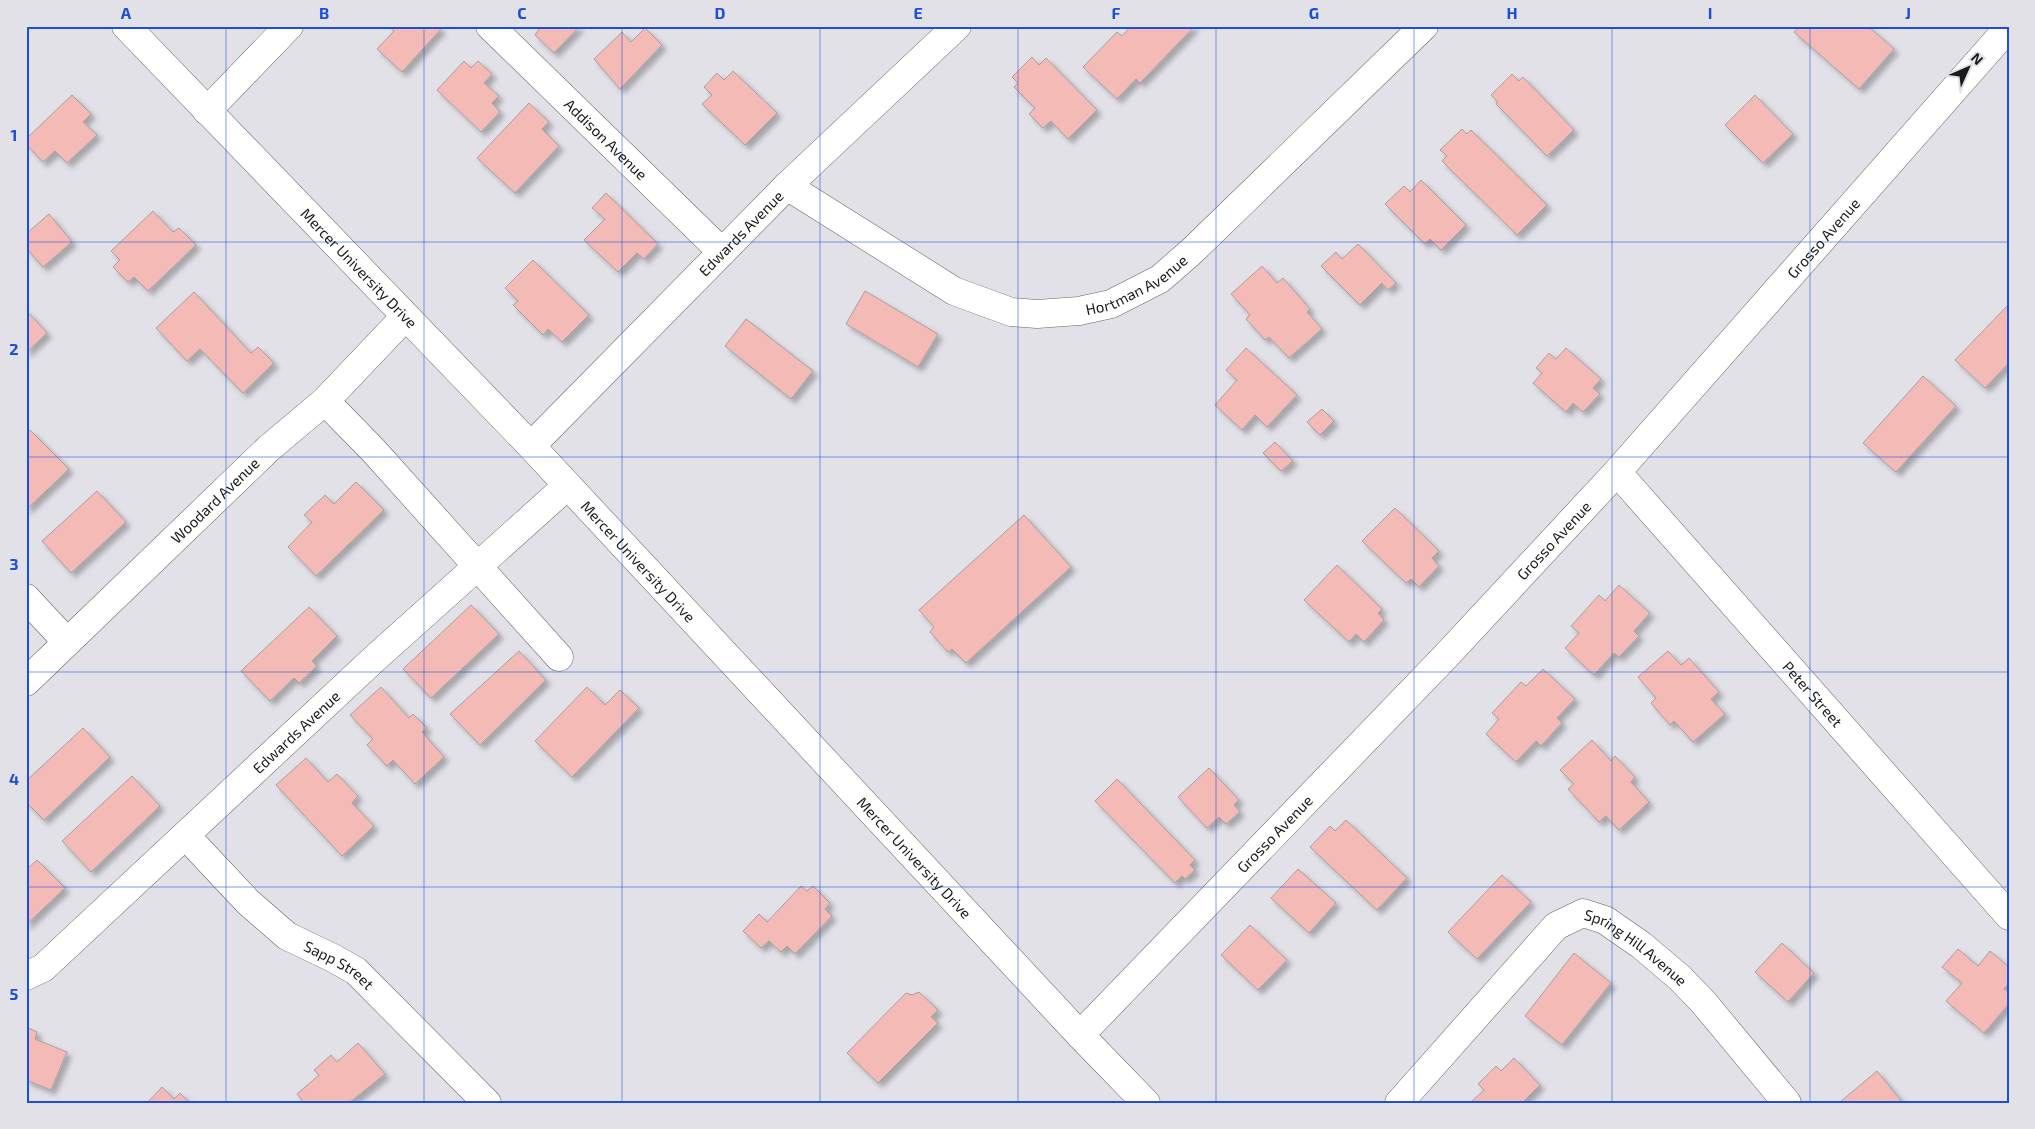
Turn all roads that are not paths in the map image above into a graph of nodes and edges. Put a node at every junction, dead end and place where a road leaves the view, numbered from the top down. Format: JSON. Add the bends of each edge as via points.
{"nodes":[{"id":1,"x":126,"y":26,"type":"edge"},
{"id":2,"x":289,"y":26,"type":"edge"},
{"id":3,"x":490,"y":26,"type":"edge"},
{"id":4,"x":957,"y":26,"type":"edge"},
{"id":5,"x":1424,"y":26,"type":"edge"},
{"id":6,"x":2009,"y":27,"type":"edge"},
{"id":7,"x":207,"y":112,"type":"junction"},
{"id":8,"x":787,"y":186,"type":"junction"},
{"id":9,"x":722,"y":252,"type":"junction"},
{"id":10,"x":405,"y":317,"type":"junction"},
{"id":11,"x":325,"y":401,"type":"junction"},
{"id":12,"x":531,"y":446,"type":"junction"},
{"id":13,"x":1617,"y":472,"type":"junction"},
{"id":14,"x":567,"y":486,"type":"junction"},
{"id":15,"x":477,"y":568,"type":"junction"},
{"id":16,"x":26,"y":598,"type":"edge"},
{"id":17,"x":67,"y":642,"type":"junction"},
{"id":18,"x":559,"y":657,"type":"dead end"},
{"id":19,"x":26,"y":682,"type":"edge"},
{"id":20,"x":186,"y":836,"type":"junction"},
{"id":21,"x":2009,"y":916,"type":"edge"},
{"id":22,"x":26,"y":976,"type":"edge"},
{"id":23,"x":1080,"y":1035,"type":"junction"},
{"id":24,"x":1784,"y":1099,"type":"edge"},
{"id":25,"x":486,"y":1103,"type":"edge"},
{"id":26,"x":1146,"y":1103,"type":"edge"},
{"id":27,"x":1399,"y":1103,"type":"edge"}],
"edges":[{"from":1,"to":7,"type":"street","name":"Mercer University Drive"},
{"from":2,"to":7,"type":"street"},
{"from":3,"to":9,"type":"street","name":"Addison Avenue"},
{"from":4,"to":8,"type":"street","name":"Edwards Avenue"},
{"from":5,"to":8,"type":"street","name":"Hortman Avenue","via":[[1192,251],[1160,279],[1110,304],[1079,311],[1011,312],[954,291]]},
{"from":6,"to":13,"type":"street","name":"Grosso Avenue"},
{"from":7,"to":10,"type":"street","name":"Mercer University Drive"},
{"from":8,"to":9,"type":"street","name":"Edwards Avenue"},
{"from":9,"to":12,"type":"street","name":"Edwards Avenue"},
{"from":10,"to":11,"type":"street","name":"Woodard Avenue"},
{"from":10,"to":12,"type":"street","name":"Mercer University Drive"},
{"from":11,"to":15,"type":"street","via":[[373,450]]},
{"from":11,"to":17,"type":"street","name":"Woodard Avenue","via":[[268,449]]},
{"from":12,"to":14,"type":"street","name":"Mercer University Drive"},
{"from":13,"to":21,"type":"street","name":"Peter Street"},
{"from":13,"to":23,"type":"street","name":"Grosso Avenue","via":[[1438,664]]},
{"from":14,"to":15,"type":"street","name":"Edwards Avenue"},
{"from":14,"to":23,"type":"street","name":"Mercer University Drive"},
{"from":15,"to":18,"type":"street"},
{"from":15,"to":20,"type":"street","name":"Edwards Avenue"},
{"from":16,"to":17,"type":"street"},
{"from":17,"to":19,"type":"street","name":"Woodard Avenue"},
{"from":20,"to":22,"type":"street","name":"Edwards Avenue","via":[[43,968]]},
{"from":20,"to":25,"type":"street","name":"Sapp Street","via":[[248,902],[287,936],[356,971]]},
{"from":23,"to":26,"type":"street","name":"Mercer University Drive"},
{"from":24,"to":27,"type":"street","name":"Spring Hill Avenue","via":[[1680,978],[1605,920],[1583,913],[1556,926]]}]}
